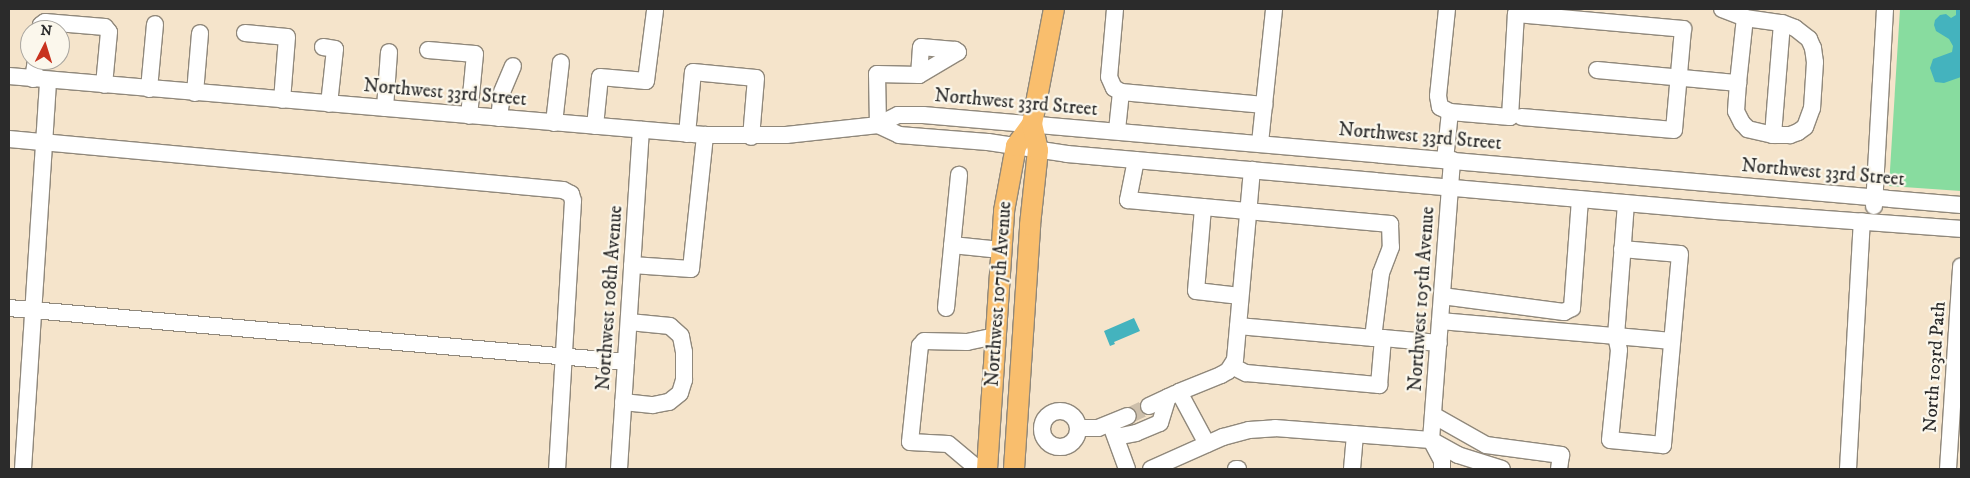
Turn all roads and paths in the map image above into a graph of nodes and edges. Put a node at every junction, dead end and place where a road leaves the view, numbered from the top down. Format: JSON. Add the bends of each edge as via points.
{"nodes":[{"id":1,"x":1054,"y":9,"type":"edge"},
{"id":2,"x":1115,"y":9,"type":"edge"},
{"id":3,"x":1274,"y":9,"type":"edge"},
{"id":4,"x":1447,"y":9,"type":"edge"},
{"id":5,"x":1722,"y":9,"type":"edge"},
{"id":6,"x":1885,"y":9,"type":"edge"},
{"id":7,"x":655,"y":11,"type":"dead end"},
{"id":8,"x":1745,"y":18,"type":"junction"},
{"id":9,"x":1782,"y":23,"type":"junction"},
{"id":10,"x":70,"y":24,"type":"edge"},
{"id":11,"x":155,"y":24,"type":"dead end"},
{"id":12,"x":200,"y":33,"type":"dead end"},
{"id":13,"x":245,"y":33,"type":"dead end"},
{"id":14,"x":323,"y":47,"type":"dead end"},
{"id":15,"x":428,"y":50,"type":"dead end"},
{"id":16,"x":389,"y":52,"type":"dead end"},
{"id":17,"x":561,"y":62,"type":"dead end"},
{"id":18,"x":512,"y":66,"type":"dead end"},
{"id":19,"x":38,"y":70,"type":"edge"},
{"id":20,"x":1597,"y":70,"type":"dead end"},
{"id":21,"x":919,"y":75,"type":"dead end"},
{"id":22,"x":9,"y":76,"type":"edge"},
{"id":23,"x":1678,"y":77,"type":"junction"},
{"id":24,"x":40,"y":79,"type":"junction"},
{"id":25,"x":1738,"y":83,"type":"junction"},
{"id":26,"x":104,"y":85,"type":"junction"},
{"id":27,"x":149,"y":88,"type":"junction"},
{"id":28,"x":195,"y":92,"type":"junction"},
{"id":29,"x":1121,"y":92,"type":"junction"},
{"id":30,"x":282,"y":100,"type":"junction"},
{"id":31,"x":329,"y":104,"type":"junction"},
{"id":32,"x":1264,"y":105,"type":"junction"},
{"id":33,"x":385,"y":108,"type":"junction"},
{"id":34,"x":1450,"y":112,"type":"junction"},
{"id":35,"x":469,"y":116,"type":"junction"},
{"id":36,"x":1522,"y":117,"type":"dead end"},
{"id":37,"x":499,"y":118,"type":"junction"},
{"id":38,"x":554,"y":123,"type":"junction"},
{"id":39,"x":1032,"y":124,"type":"junction"},
{"id":40,"x":878,"y":125,"type":"junction"},
{"id":41,"x":595,"y":126,"type":"junction"},
{"id":42,"x":641,"y":130,"type":"junction"},
{"id":43,"x":1117,"y":131,"type":"junction"},
{"id":44,"x":687,"y":134,"type":"junction"},
{"id":45,"x":705,"y":135,"type":"junction"},
{"id":46,"x":1773,"y":135,"type":"junction"},
{"id":47,"x":751,"y":137,"type":"junction"},
{"id":48,"x":9,"y":139,"type":"edge"},
{"id":49,"x":44,"y":142,"type":"junction"},
{"id":50,"x":1260,"y":143,"type":"junction"},
{"id":51,"x":1016,"y":146,"type":"junction"},
{"id":52,"x":1038,"y":150,"type":"junction"},
{"id":53,"x":1136,"y":160,"type":"junction"},
{"id":54,"x":1448,"y":160,"type":"junction"},
{"id":55,"x":1252,"y":170,"type":"junction"},
{"id":56,"x":959,"y":175,"type":"dead end"},
{"id":57,"x":1450,"y":188,"type":"junction"},
{"id":58,"x":1875,"y":197,"type":"junction"},
{"id":59,"x":1580,"y":199,"type":"junction"},
{"id":60,"x":1626,"y":203,"type":"junction"},
{"id":61,"x":1961,"y":205,"type":"edge"},
{"id":62,"x":1204,"y":207,"type":"junction"},
{"id":63,"x":1249,"y":211,"type":"junction"},
{"id":64,"x":1867,"y":221,"type":"junction"},
{"id":65,"x":1961,"y":229,"type":"edge"},
{"id":66,"x":952,"y":245,"type":"junction"},
{"id":67,"x":1622,"y":249,"type":"junction"},
{"id":68,"x":1000,"y":250,"type":"junction"},
{"id":69,"x":632,"y":265,"type":"junction"},
{"id":70,"x":1961,"y":266,"type":"edge"},
{"id":71,"x":1240,"y":296,"type":"junction"},
{"id":72,"x":1442,"y":296,"type":"junction"},
{"id":73,"x":9,"y":308,"type":"edge"},
{"id":74,"x":946,"y":308,"type":"dead end"},
{"id":75,"x":32,"y":310,"type":"junction"},
{"id":76,"x":1440,"y":321,"type":"junction"},
{"id":77,"x":1959,"y":321,"type":"edge"},
{"id":78,"x":629,"y":322,"type":"junction"},
{"id":79,"x":1238,"y":326,"type":"junction"},
{"id":80,"x":995,"y":336,"type":"junction"},
{"id":81,"x":1616,"y":336,"type":"junction"},
{"id":82,"x":1378,"y":338,"type":"junction"},
{"id":83,"x":1672,"y":341,"type":"junction"},
{"id":84,"x":1439,"y":343,"type":"junction"},
{"id":85,"x":564,"y":358,"type":"junction"},
{"id":86,"x":626,"y":362,"type":"junction"},
{"id":87,"x":1232,"y":366,"type":"junction"},
{"id":88,"x":1173,"y":395,"type":"junction"},
{"id":89,"x":623,"y":402,"type":"junction"},
{"id":90,"x":1149,"y":406,"type":"tunnel mouth"},
{"id":91,"x":1433,"y":415,"type":"junction"},
{"id":92,"x":1128,"y":416,"type":"tunnel mouth"},
{"id":93,"x":1078,"y":428,"type":"dead end"},
{"id":94,"x":1113,"y":430,"type":"junction"},
{"id":95,"x":1355,"y":434,"type":"junction"},
{"id":96,"x":1956,"y":438,"type":"edge"},
{"id":97,"x":1431,"y":440,"type":"junction"},
{"id":98,"x":1207,"y":444,"type":"junction"},
{"id":99,"x":1560,"y":462,"type":"edge"},
{"id":100,"x":23,"y":469,"type":"edge"},
{"id":101,"x":557,"y":469,"type":"edge"},
{"id":102,"x":619,"y":469,"type":"edge"},
{"id":103,"x":978,"y":469,"type":"edge"},
{"id":104,"x":987,"y":469,"type":"edge"},
{"id":105,"x":1014,"y":469,"type":"edge"},
{"id":106,"x":1127,"y":469,"type":"edge"},
{"id":107,"x":1151,"y":469,"type":"edge"},
{"id":108,"x":1352,"y":469,"type":"edge"},
{"id":109,"x":1442,"y":469,"type":"edge"},
{"id":110,"x":1502,"y":469,"type":"edge"},
{"id":111,"x":1848,"y":469,"type":"edge"},
{"id":112,"x":1948,"y":469,"type":"edge"}],
"edges":[{"from":1,"to":39,"type":"main road","name":"Northwest 107th Avenue"},
{"from":2,"to":29,"type":"street","via":[[1109,77],[1114,88]]},
{"from":3,"to":32,"type":"street"},
{"from":4,"to":34,"type":"street","via":[[1438,96],[1440,107]]},
{"from":5,"to":8,"type":"street"},
{"from":6,"to":58,"type":"street"},
{"from":7,"to":41,"type":"street","via":[[646,82],[600,78]]},
{"from":8,"to":9,"type":"street"},
{"from":8,"to":25,"type":"street"},
{"from":9,"to":46,"type":"street"},
{"from":9,"to":46,"type":"street","via":[[1803,34],[1813,48],[1813,95],[1805,127],[1790,136]]},
{"from":10,"to":26,"type":"street","via":[[106,27],[110,32]]},
{"from":11,"to":27,"type":"street"},
{"from":12,"to":28,"type":"street"},
{"from":13,"to":30,"type":"street","via":[[287,37]]},
{"from":14,"to":31,"type":"street","via":[[335,48]]},
{"from":15,"to":35,"type":"street","via":[[475,54]]},
{"from":16,"to":33,"type":"street"},
{"from":17,"to":38,"type":"street"},
{"from":18,"to":37,"type":"street","via":[[502,92]]},
{"from":19,"to":24,"type":"street"},
{"from":20,"to":23,"type":"street"},
{"from":21,"to":40,"type":"street","via":[[877,74]]},
{"from":22,"to":24,"type":"street","name":"Northwest 33rd Street"},
{"from":23,"to":25,"type":"street"},
{"from":23,"to":34,"type":"street","via":[[1683,29],[1516,14],[1510,117]]},
{"from":23,"to":36,"type":"street","via":[[1674,130]]},
{"from":24,"to":26,"type":"street","name":"Northwest 33rd Street"},
{"from":24,"to":49,"type":"street"},
{"from":25,"to":46,"type":"street","via":[[1736,111],[1742,123],[1756,132]]},
{"from":26,"to":27,"type":"street","name":"Northwest 33rd Street"},
{"from":27,"to":28,"type":"street","name":"Northwest 33rd Street"},
{"from":28,"to":30,"type":"street","name":"Northwest 33rd Street"},
{"from":29,"to":32,"type":"street"},
{"from":29,"to":43,"type":"street"},
{"from":30,"to":31,"type":"street","name":"Northwest 33rd Street"},
{"from":31,"to":33,"type":"street","name":"Northwest 33rd Street"},
{"from":32,"to":50,"type":"street"},
{"from":33,"to":35,"type":"street","name":"Northwest 33rd Street"},
{"from":34,"to":54,"type":"street","name":"Northwest 105th Avenue"},
{"from":35,"to":37,"type":"street","name":"Northwest 33rd Street"},
{"from":37,"to":38,"type":"street","name":"Northwest 33rd Street"},
{"from":38,"to":41,"type":"street","name":"Northwest 33rd Street"},
{"from":39,"to":40,"type":"street","name":"Northwest 33rd Street","via":[[898,115]]},
{"from":39,"to":43,"type":"street","name":"Northwest 33rd Street"},
{"from":39,"to":51,"type":"main road","name":"Northwest 107th Avenue"},
{"from":39,"to":52,"type":"main road","name":"Northwest 107th Avenue"},
{"from":40,"to":47,"type":"street","name":"Northwest 33rd Street"},
{"from":40,"to":51,"type":"street","via":[[899,135]]},
{"from":41,"to":42,"type":"street","name":"Northwest 33rd Street"},
{"from":42,"to":44,"type":"street","name":"Northwest 33rd Street"},
{"from":42,"to":69,"type":"street","name":"Northwest 108th Avenue"},
{"from":43,"to":50,"type":"street","name":"Northwest 33rd Street"},
{"from":44,"to":45,"type":"street","name":"Northwest 33rd Street"},
{"from":44,"to":47,"type":"street","via":[[693,72],[756,78]]},
{"from":45,"to":47,"type":"street","name":"Northwest 33rd Street"},
{"from":45,"to":69,"type":"street","via":[[692,269]]},
{"from":48,"to":49,"type":"street"},
{"from":49,"to":75,"type":"street"},
{"from":49,"to":85,"type":"street","via":[[563,190],[571,194],[573,201]]},
{"from":50,"to":54,"type":"street","name":"Northwest 33rd Street"},
{"from":51,"to":52,"type":"street"},
{"from":51,"to":68,"type":"main road","name":"Northwest 107th Avenue"},
{"from":52,"to":53,"type":"street"},
{"from":52,"to":105,"type":"main road","name":"Northwest 107th Avenue","via":[[1029,232]]},
{"from":53,"to":55,"type":"street"},
{"from":53,"to":62,"type":"street","via":[[1128,200]]},
{"from":54,"to":57,"type":"street","name":"Northwest 105th Avenue"},
{"from":54,"to":58,"type":"street","name":"Northwest 33rd Street"},
{"from":55,"to":57,"type":"street"},
{"from":55,"to":63,"type":"street"},
{"from":56,"to":66,"type":"street"},
{"from":57,"to":59,"type":"street"},
{"from":57,"to":72,"type":"street","name":"Northwest 105th Avenue"},
{"from":58,"to":61,"type":"street","name":"Northwest 33rd Street"},
{"from":58,"to":64,"type":"street"},
{"from":59,"to":60,"type":"street"},
{"from":59,"to":72,"type":"street","via":[[1572,308],[1564,312]]},
{"from":60,"to":64,"type":"street"},
{"from":60,"to":67,"type":"street"},
{"from":62,"to":63,"type":"street"},
{"from":62,"to":71,"type":"street","via":[[1196,291]]},
{"from":63,"to":71,"type":"street"},
{"from":63,"to":82,"type":"street","via":[[1390,224],[1391,247],[1381,273]]},
{"from":64,"to":65,"type":"street"},
{"from":64,"to":111,"type":"street"},
{"from":66,"to":68,"type":"street"},
{"from":66,"to":74,"type":"street"},
{"from":67,"to":81,"type":"street"},
{"from":67,"to":83,"type":"street","via":[[1680,254]]},
{"from":68,"to":80,"type":"main road","name":"Northwest 107th Avenue"},
{"from":69,"to":78,"type":"street","name":"Northwest 108th Avenue"},
{"from":70,"to":77,"type":"street","name":"North 103rd Path"},
{"from":71,"to":79,"type":"street"},
{"from":72,"to":76,"type":"street","name":"Northwest 105th Avenue"},
{"from":73,"to":75,"type":"street"},
{"from":75,"to":85,"type":"street"},
{"from":75,"to":100,"type":"street"},
{"from":76,"to":81,"type":"street"},
{"from":76,"to":84,"type":"street","name":"Northwest 105th Avenue"},
{"from":77,"to":96,"type":"street","name":"North 103rd Path"},
{"from":78,"to":86,"type":"street","name":"Northwest 108th Avenue"},
{"from":78,"to":89,"type":"street","via":[[670,326],[681,336],[684,380],[680,393],[669,402],[653,405]]},
{"from":79,"to":82,"type":"street"},
{"from":79,"to":87,"type":"street"},
{"from":80,"to":103,"type":"street","via":[[967,342],[924,341],[920,346],[910,442],[948,444]]},
{"from":80,"to":104,"type":"main road","name":"Northwest 107th Avenue"},
{"from":81,"to":83,"type":"street"},
{"from":81,"to":83,"type":"street","via":[[1619,350],[1610,440],[1663,445]]},
{"from":82,"to":84,"type":"street"},
{"from":82,"to":87,"type":"street","via":[[1379,385],[1246,373]]},
{"from":84,"to":91,"type":"street","name":"Northwest 105th Avenue"},
{"from":85,"to":86,"type":"street"},
{"from":85,"to":101,"type":"street"},
{"from":86,"to":89,"type":"street","name":"Northwest 108th Avenue"},
{"from":87,"to":88,"type":"street","via":[[1221,375]]},
{"from":88,"to":90,"type":"street"},
{"from":88,"to":94,"type":"street","via":[[1160,423],[1136,434]]},
{"from":88,"to":98,"type":"street"},
{"from":89,"to":102,"type":"street","name":"Northwest 108th Avenue"},
{"from":91,"to":97,"type":"street","name":"Northwest 105th Avenue"},
{"from":91,"to":99,"type":"street","via":[[1486,445]]},
{"from":92,"to":94,"type":"street"},
{"from":93,"to":94,"type":"street"},
{"from":94,"to":106,"type":"street"},
{"from":95,"to":97,"type":"street"},
{"from":95,"to":98,"type":"street","via":[[1264,428],[1236,433]]},
{"from":95,"to":108,"type":"street"},
{"from":96,"to":112,"type":"street","name":"North 103rd Path"},
{"from":97,"to":109,"type":"street","via":[[1442,461]]},
{"from":97,"to":110,"type":"street","via":[[1458,455]]},
{"from":98,"to":107,"type":"street"}]}
